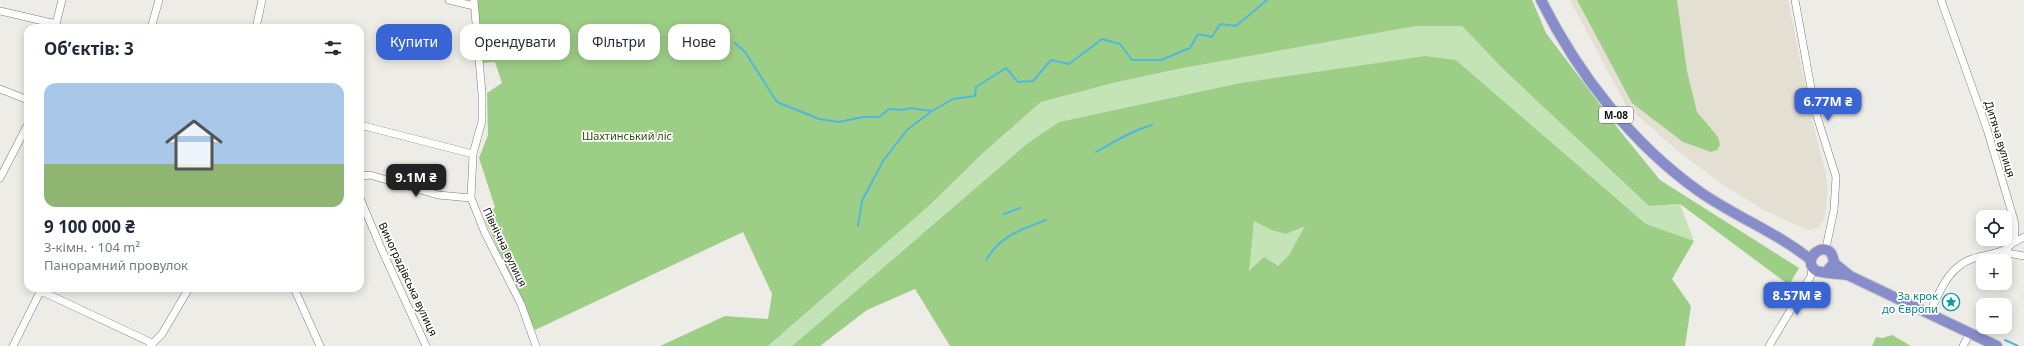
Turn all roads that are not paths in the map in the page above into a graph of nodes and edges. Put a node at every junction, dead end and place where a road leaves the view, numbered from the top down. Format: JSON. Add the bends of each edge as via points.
{"nodes":[{"id":1,"x":62,"y":0,"type":"edge"},
{"id":2,"x":159,"y":0,"type":"edge"},
{"id":3,"x":262,"y":0,"type":"edge"},
{"id":4,"x":449,"y":0,"type":"edge"},
{"id":5,"x":1540,"y":0,"type":"edge"},
{"id":6,"x":1795,"y":0,"type":"edge"},
{"id":7,"x":1941,"y":0,"type":"edge"},
{"id":8,"x":474,"y":3,"type":"edge"},
{"id":9,"x":0,"y":10,"type":"edge"},
{"id":10,"x":49,"y":24,"type":"edge"},
{"id":11,"x":56,"y":24,"type":"edge"},
{"id":12,"x":152,"y":24,"type":"edge"},
{"id":13,"x":257,"y":24,"type":"edge"},
{"id":14,"x":0,"y":89,"type":"edge"},
{"id":15,"x":24,"y":98,"type":"edge"},
{"id":16,"x":364,"y":126,"type":"edge"},
{"id":17,"x":24,"y":132,"type":"edge"},
{"id":18,"x":473,"y":154,"type":"junction"},
{"id":19,"x":364,"y":175,"type":"edge"},
{"id":20,"x":0,"y":178,"type":"edge"},
{"id":21,"x":471,"y":198,"type":"junction"},
{"id":22,"x":364,"y":208,"type":"edge"},
{"id":23,"x":2024,"y":237,"type":"edge"},
{"id":24,"x":1827,"y":243,"type":"junction"},
{"id":25,"x":2013,"y":243,"type":"junction"},
{"id":26,"x":2002,"y":252,"type":"junction"},
{"id":27,"x":2024,"y":256,"type":"edge"},
{"id":28,"x":1814,"y":257,"type":"junction"},
{"id":29,"x":1833,"y":259,"type":"junction"},
{"id":30,"x":1819,"y":273,"type":"junction"},
{"id":31,"x":1850,"y":276,"type":"junction"},
{"id":32,"x":40,"y":292,"type":"edge"},
{"id":33,"x":47,"y":292,"type":"edge"},
{"id":34,"x":188,"y":292,"type":"edge"},
{"id":35,"x":296,"y":292,"type":"edge"},
{"id":36,"x":1929,"y":314,"type":"junction"},
{"id":37,"x":1970,"y":333,"type":"junction"},
{"id":38,"x":151,"y":345,"type":"edge"},
{"id":39,"x":14,"y":346,"type":"edge"},
{"id":40,"x":320,"y":346,"type":"edge"},
{"id":41,"x":426,"y":346,"type":"edge"},
{"id":42,"x":536,"y":346,"type":"edge"},
{"id":43,"x":1769,"y":346,"type":"edge"},
{"id":44,"x":1963,"y":346,"type":"edge"},
{"id":45,"x":1997,"y":346,"type":"edge"}],
"edges":[{"from":1,"to":11,"type":"street"},
{"from":2,"to":12,"type":"street"},
{"from":3,"to":13,"type":"street"},
{"from":4,"to":8,"type":"street"},
{"from":5,"to":28,"type":"highway","number":"М-08","via":[[1558,33],[1605,102],[1652,152],[1706,196]]},
{"from":6,"to":24,"type":"street","via":[[1815,110],[1836,177]]},
{"from":7,"to":25,"type":"street","name":"Дитяча вулиця","via":[[1987,129],[2014,220],[2016,233]]},
{"from":8,"to":18,"type":"street","name":"Північна вулиця","via":[[482,121]]},
{"from":9,"to":10,"type":"street"},
{"from":14,"to":15,"type":"street"},
{"from":16,"to":18,"type":"street"},
{"from":17,"to":20,"type":"street"},
{"from":18,"to":21,"type":"street","name":"Північна вулиця"},
{"from":19,"to":21,"type":"street","via":[[370,174],[438,195]]},
{"from":21,"to":42,"type":"street","name":"Північна вулиця","via":[[521,304]]},
{"from":22,"to":41,"type":"street","name":"Виноградівська вулиця"},
{"from":23,"to":25,"type":"street"},
{"from":24,"to":28,"type":"street"},
{"from":24,"to":29,"type":"street"},
{"from":25,"to":26,"type":"street"},
{"from":26,"to":27,"type":"street"},
{"from":26,"to":36,"type":"street","via":[[1974,258],[1958,267],[1942,288]]},
{"from":28,"to":29,"type":"highway","via":[[1824,249]]},
{"from":28,"to":30,"type":"highway"},
{"from":29,"to":30,"type":"highway"},
{"from":29,"to":31,"type":"highway"},
{"from":30,"to":31,"type":"highway"},
{"from":30,"to":43,"type":"street"},
{"from":31,"to":36,"type":"highway"},
{"from":32,"to":39,"type":"street"},
{"from":33,"to":38,"type":"street"},
{"from":34,"to":38,"type":"street","via":[[162,334]]},
{"from":35,"to":40,"type":"street"},
{"from":36,"to":37,"type":"highway"},
{"from":37,"to":44,"type":"street"},
{"from":37,"to":45,"type":"highway"}]}
